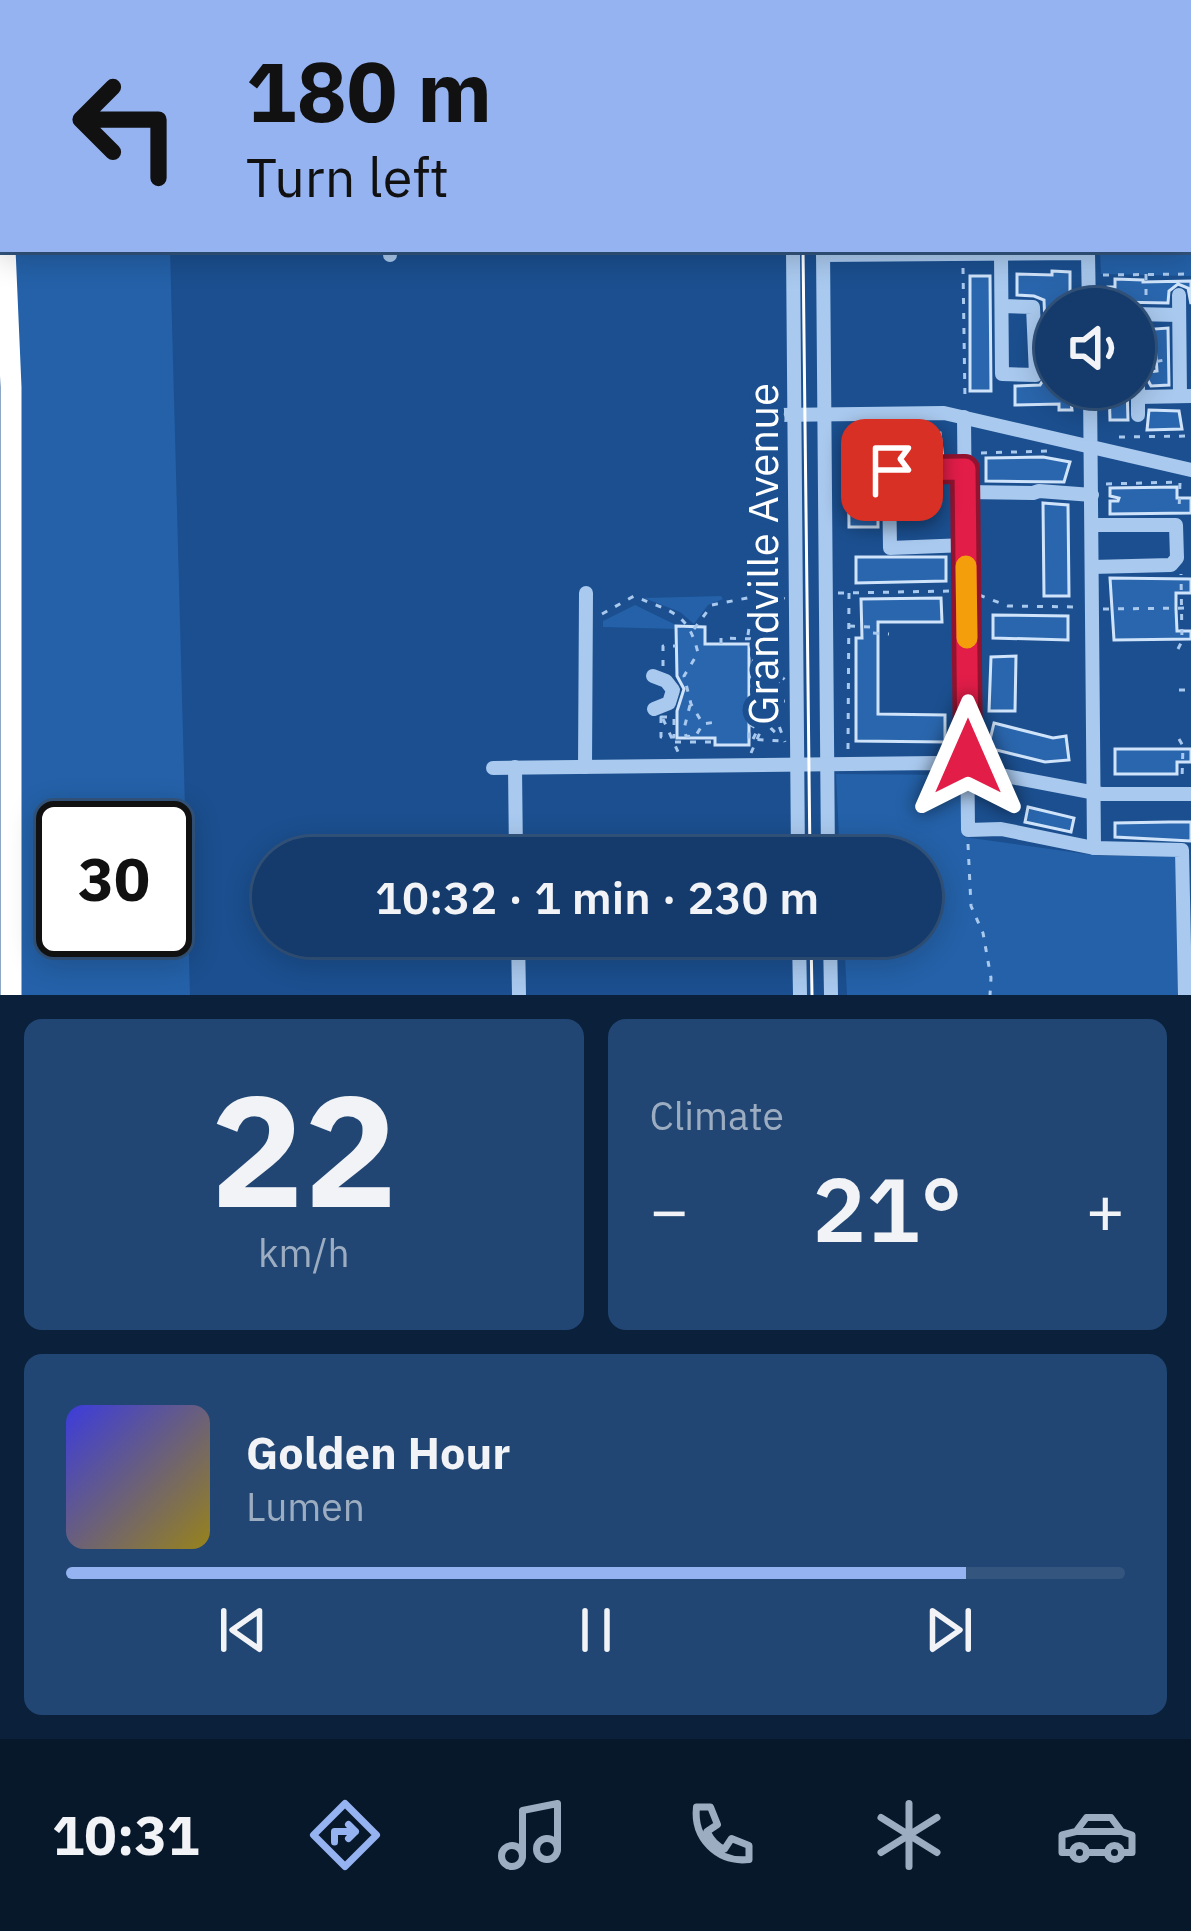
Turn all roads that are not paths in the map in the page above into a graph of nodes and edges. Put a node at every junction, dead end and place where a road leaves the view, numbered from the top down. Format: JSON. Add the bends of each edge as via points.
{"nodes":[{"id":1,"x":5,"y":252,"type":"edge"},
{"id":2,"x":793,"y":252,"type":"edge"},
{"id":3,"x":823,"y":252,"type":"edge"},
{"id":4,"x":1001,"y":254,"type":"junction"},
{"id":5,"x":1088,"y":288,"type":"edge"},
{"id":6,"x":1179,"y":295,"type":"dead end"},
{"id":7,"x":1002,"y":306,"type":"junction"},
{"id":8,"x":1155,"y":314,"type":"edge"},
{"id":9,"x":1179,"y":315,"type":"junction"},
{"id":10,"x":1186,"y":396,"type":"edge"},
{"id":11,"x":1090,"y":408,"type":"edge"},
{"id":12,"x":965,"y":409,"type":"junction"},
{"id":13,"x":824,"y":414,"type":"junction"},
{"id":14,"x":776,"y":415,"type":"dead end"},
{"id":15,"x":795,"y":415,"type":"junction"},
{"id":16,"x":1138,"y":415,"type":"dead end"},
{"id":17,"x":1091,"y":447,"type":"junction"},
{"id":18,"x":965,"y":469,"type":"junction"},
{"id":19,"x":1191,"y":470,"type":"edge"},
{"id":20,"x":966,"y":492,"type":"junction"},
{"id":21,"x":1092,"y":495,"type":"junction"},
{"id":22,"x":1092,"y":525,"type":"junction"},
{"id":23,"x":966,"y":545,"type":"junction"},
{"id":24,"x":1092,"y":567,"type":"junction"},
{"id":25,"x":586,"y":593,"type":"dead end"},
{"id":26,"x":653,"y":673,"type":"road end"},
{"id":27,"x":658,"y":713,"type":"road end"},
{"id":28,"x":827,"y":764,"type":"junction"},
{"id":29,"x":796,"y":765,"type":"junction"},
{"id":30,"x":493,"y":767,"type":"dead end"},
{"id":31,"x":515,"y":767,"type":"junction"},
{"id":32,"x":585,"y":767,"type":"junction"},
{"id":33,"x":968,"y":768,"type":"junction"},
{"id":34,"x":1094,"y":793,"type":"junction"},
{"id":35,"x":1191,"y":794,"type":"edge"},
{"id":36,"x":516,"y":837,"type":"edge"},
{"id":37,"x":798,"y":837,"type":"edge"},
{"id":38,"x":828,"y":837,"type":"edge"},
{"id":39,"x":1094,"y":848,"type":"junction"},
{"id":40,"x":518,"y":957,"type":"edge"},
{"id":41,"x":799,"y":957,"type":"edge"},
{"id":42,"x":830,"y":957,"type":"edge"},
{"id":43,"x":11,"y":995,"type":"edge"},
{"id":44,"x":519,"y":995,"type":"edge"},
{"id":45,"x":800,"y":995,"type":"edge"},
{"id":46,"x":831,"y":995,"type":"edge"},
{"id":47,"x":1185,"y":995,"type":"edge"}],
"edges":[{"from":1,"to":43,"type":"highway"},
{"from":2,"to":15,"type":"street","name":"Grandville Avenue"},
{"from":3,"to":4,"type":"street"},
{"from":3,"to":13,"type":"street","name":"Grandville Avenue"},
{"from":4,"to":5,"type":"street","via":[[1088,253]]},
{"from":4,"to":7,"type":"street"},
{"from":6,"to":9,"type":"street"},
{"from":7,"to":7,"type":"street","via":[[1002,374],[1036,375],[1034,307]]},
{"from":8,"to":9,"type":"street"},
{"from":9,"to":10,"type":"street"},
{"from":10,"to":16,"type":"street","via":[[1138,390]]},
{"from":11,"to":17,"type":"street"},
{"from":12,"to":13,"type":"street"},
{"from":12,"to":17,"type":"street"},
{"from":12,"to":18,"type":"street"},
{"from":13,"to":15,"type":"street"},
{"from":13,"to":28,"type":"street","name":"Grandville Avenue"},
{"from":14,"to":15,"type":"street"},
{"from":15,"to":29,"type":"street","name":"Grandville Avenue"},
{"from":17,"to":19,"type":"street"},
{"from":17,"to":21,"type":"street"},
{"from":18,"to":20,"type":"street"},
{"from":18,"to":23,"type":"street","via":[[892,470],[889,477],[890,548]]},
{"from":20,"to":21,"type":"street"},
{"from":20,"to":23,"type":"street"},
{"from":21,"to":22,"type":"street"},
{"from":22,"to":24,"type":"street"},
{"from":22,"to":24,"type":"street","via":[[1176,524],[1177,558],[1171,566]]},
{"from":23,"to":33,"type":"street"},
{"from":24,"to":34,"type":"street"},
{"from":25,"to":32,"type":"street"},
{"from":26,"to":27,"type":"street","via":[[673,690]]},
{"from":28,"to":29,"type":"street"},
{"from":28,"to":33,"type":"street"},
{"from":28,"to":38,"type":"street","name":"Grandville Avenue"},
{"from":29,"to":32,"type":"street"},
{"from":29,"to":37,"type":"street","name":"Grandville Avenue"},
{"from":30,"to":31,"type":"street"},
{"from":31,"to":32,"type":"street"},
{"from":31,"to":36,"type":"street"},
{"from":33,"to":34,"type":"street"},
{"from":33,"to":39,"type":"street","via":[[968,830]]},
{"from":34,"to":35,"type":"street"},
{"from":34,"to":39,"type":"street"},
{"from":39,"to":47,"type":"street","via":[[1182,850]]},
{"from":40,"to":44,"type":"street"},
{"from":41,"to":45,"type":"street"},
{"from":42,"to":46,"type":"street"}]}
